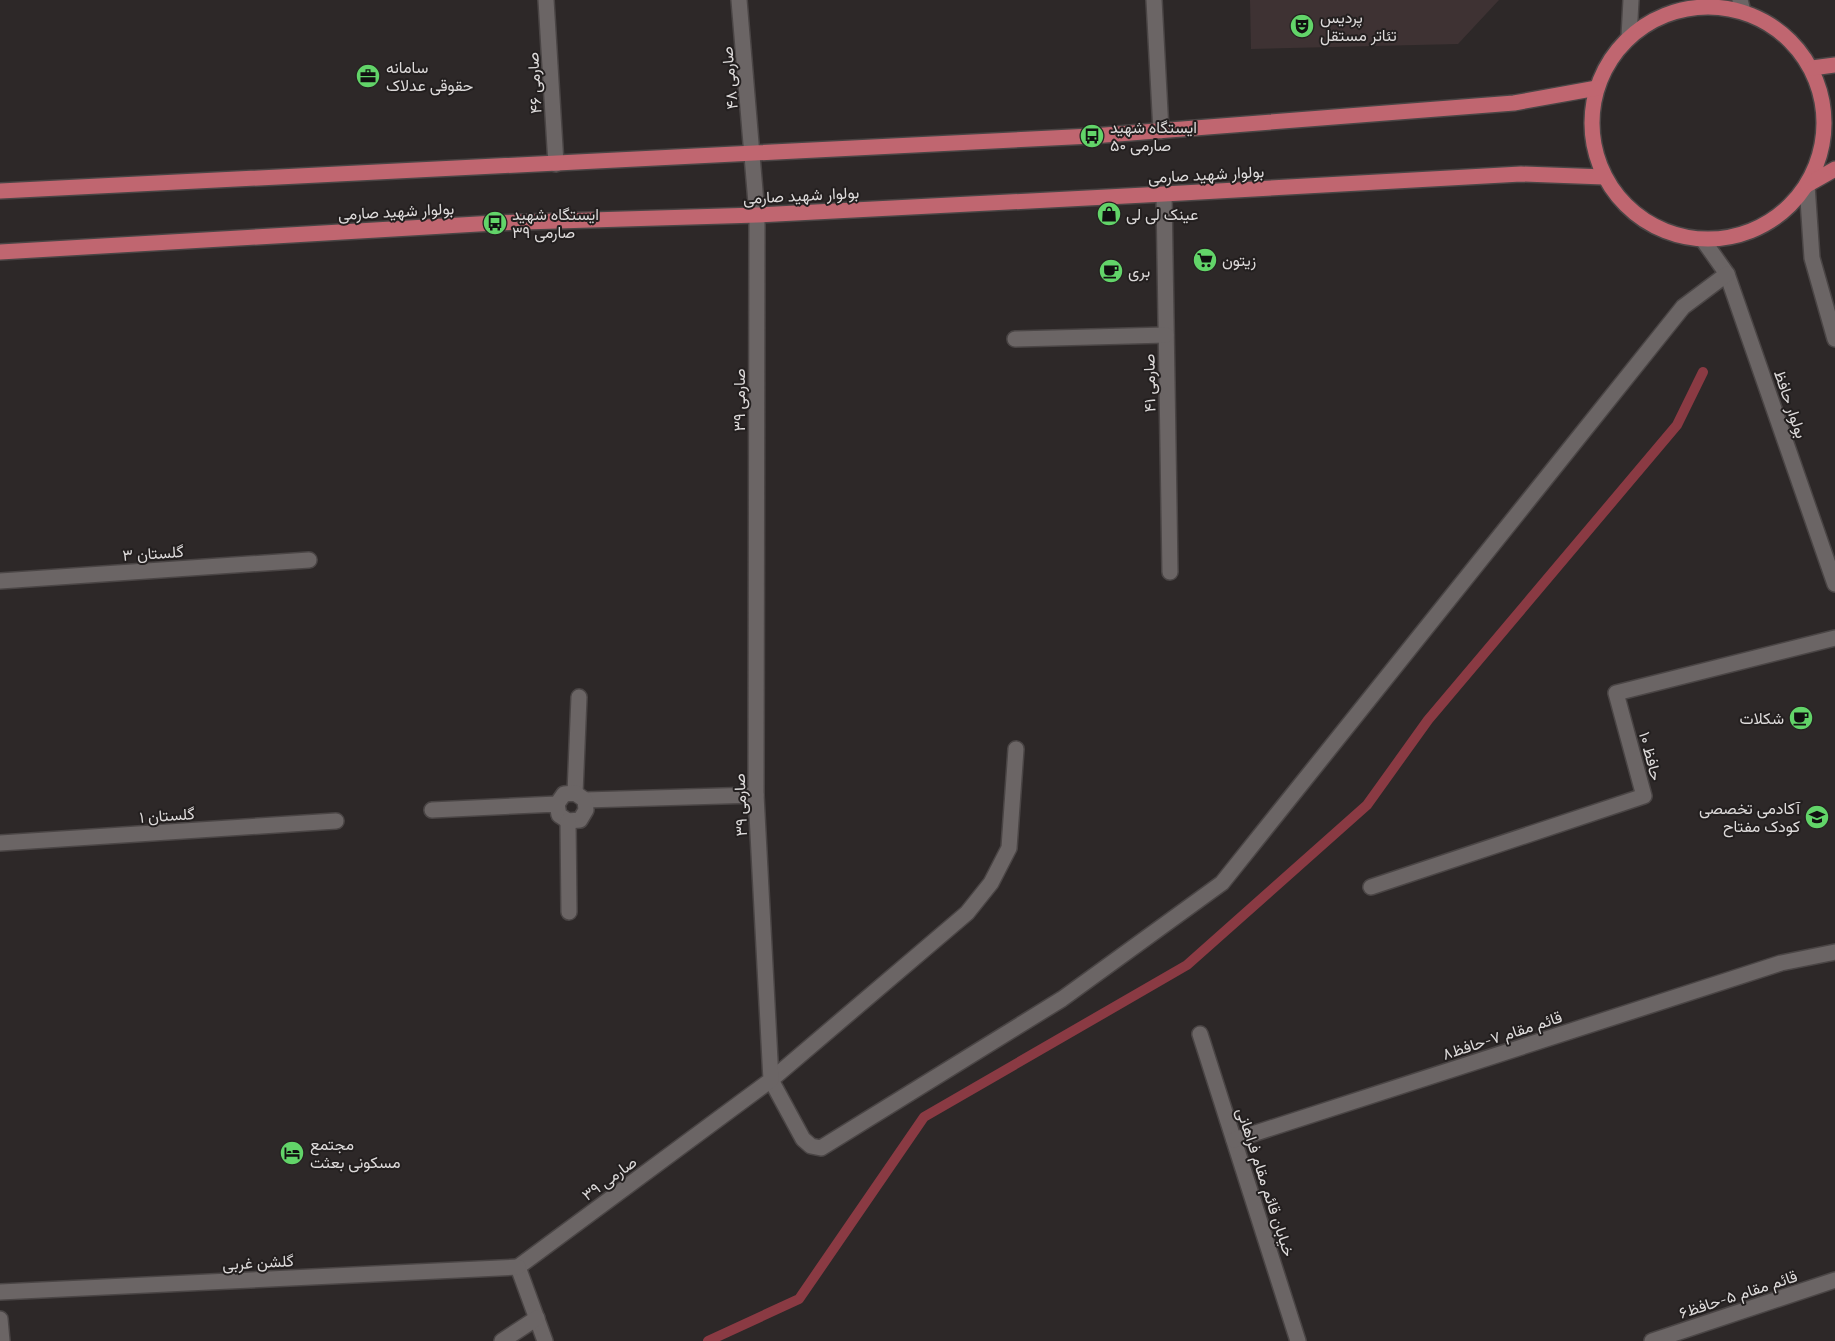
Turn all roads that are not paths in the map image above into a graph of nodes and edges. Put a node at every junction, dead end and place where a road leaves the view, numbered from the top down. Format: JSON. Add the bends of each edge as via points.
{"nodes":[{"id":1,"x":546,"y":0,"type":"edge"},
{"id":2,"x":739,"y":0,"type":"edge"},
{"id":3,"x":1154,"y":0,"type":"edge"},
{"id":4,"x":1631,"y":0,"type":"edge"},
{"id":5,"x":1742,"y":6,"type":"edge"},
{"id":6,"x":1629,"y":37,"type":"junction"},
{"id":7,"x":1835,"y":65,"type":"edge"},
{"id":8,"x":1812,"y":68,"type":"junction"},
{"id":9,"x":1596,"y":88,"type":"junction"},
{"id":10,"x":1161,"y":131,"type":"junction"},
{"id":11,"x":753,"y":153,"type":"junction"},
{"id":12,"x":556,"y":164,"type":"junction"},
{"id":13,"x":1835,"y":169,"type":"edge"},
{"id":14,"x":1604,"y":177,"type":"junction"},
{"id":15,"x":1807,"y":185,"type":"junction"},
{"id":16,"x":0,"y":191,"type":"edge"},
{"id":17,"x":1164,"y":194,"type":"junction"},
{"id":18,"x":757,"y":214,"type":"junction"},
{"id":19,"x":1703,"y":240,"type":"junction"},
{"id":20,"x":0,"y":252,"type":"edge"},
{"id":21,"x":1727,"y":274,"type":"junction"},
{"id":22,"x":1166,"y":335,"type":"junction"},
{"id":23,"x":1015,"y":339,"type":"dead end"},
{"id":24,"x":1835,"y":339,"type":"edge"},
{"id":25,"x":309,"y":560,"type":"dead end"},
{"id":26,"x":1170,"y":572,"type":"dead end"},
{"id":27,"x":0,"y":580,"type":"edge"},
{"id":28,"x":1835,"y":584,"type":"edge"},
{"id":29,"x":1835,"y":638,"type":"edge"},
{"id":30,"x":579,"y":697,"type":"dead end"},
{"id":31,"x":1016,"y":749,"type":"dead end"},
{"id":32,"x":756,"y":795,"type":"junction"},
{"id":33,"x":580,"y":796,"type":"junction"},
{"id":34,"x":557,"y":804,"type":"junction"},
{"id":35,"x":432,"y":810,"type":"dead end"},
{"id":36,"x":336,"y":821,"type":"dead end"},
{"id":37,"x":568,"y":821,"type":"junction"},
{"id":38,"x":0,"y":842,"type":"edge"},
{"id":39,"x":1371,"y":887,"type":"dead end"},
{"id":40,"x":569,"y":912,"type":"dead end"},
{"id":41,"x":1835,"y":952,"type":"edge"},
{"id":42,"x":1200,"y":1034,"type":"dead end"},
{"id":43,"x":772,"y":1080,"type":"junction"},
{"id":44,"x":1234,"y":1140,"type":"junction"},
{"id":45,"x":518,"y":1266,"type":"junction"},
{"id":46,"x":1835,"y":1280,"type":"edge"},
{"id":47,"x":0,"y":1292,"type":"edge"},
{"id":48,"x":537,"y":1318,"type":"junction"},
{"id":49,"x":0,"y":1319,"type":"edge"},
{"id":50,"x":2,"y":1341,"type":"edge"},
{"id":51,"x":502,"y":1341,"type":"edge"},
{"id":52,"x":545,"y":1341,"type":"edge"},
{"id":53,"x":1298,"y":1341,"type":"edge"},
{"id":54,"x":1652,"y":1341,"type":"edge"}],
"edges":[{"from":1,"to":12,"type":"street","name":"صارمی ۴۶"},
{"from":2,"to":11,"type":"street","name":"صارمی ۴۸"},
{"from":3,"to":10,"type":"street"},
{"from":4,"to":6,"type":"street"},
{"from":5,"to":6,"type":"main road","via":[[1683,9],[1654,20]]},
{"from":5,"to":8,"type":"main road","via":[[1795,44]]},
{"from":6,"to":9,"type":"main road","via":[[1610,61]]},
{"from":7,"to":8,"type":"main road"},
{"from":8,"to":15,"type":"main road","via":[[1822,97],[1825,128],[1820,157]]},
{"from":9,"to":10,"type":"main road","via":[[1514,103]]},
{"from":9,"to":14,"type":"main road","via":[[1591,118],[1594,149]]},
{"from":10,"to":11,"type":"main road"},
{"from":11,"to":12,"type":"main road"},
{"from":11,"to":18,"type":"street","name":"صارمی ۴۸"},
{"from":12,"to":16,"type":"main road"},
{"from":13,"to":15,"type":"main road"},
{"from":14,"to":17,"type":"main road","name":"بولوار شهید صارمی","via":[[1521,174]]},
{"from":14,"to":19,"type":"main road","via":[[1622,202],[1645,222],[1673,234]]},
{"from":15,"to":19,"type":"main road","via":[[1787,208],[1762,226],[1734,237]]},
{"from":15,"to":24,"type":"street","via":[[1812,258]]},
{"from":17,"to":18,"type":"main road","name":"بولوار شهید صارمی"},
{"from":17,"to":22,"type":"street","name":"صارمی ۴۱"},
{"from":18,"to":20,"type":"main road","name":"بولوار شهید صارمی","via":[[495,223]]},
{"from":18,"to":32,"type":"street","name":"صارمی ۳۹"},
{"from":19,"to":21,"type":"street","name":"بولوار حافظ"},
{"from":21,"to":28,"type":"street","name":"بولوار حافظ"},
{"from":21,"to":43,"type":"street","via":[[1683,307],[1222,883],[1062,999],[821,1148],[811,1146],[803,1139]]},
{"from":22,"to":23,"type":"street"},
{"from":22,"to":26,"type":"street","name":"صارمی ۴۱"},
{"from":25,"to":27,"type":"street","name":"گلستان ۳"},
{"from":29,"to":39,"type":"street","name":"حافظ ۱۰","via":[[1616,694],[1644,796]]},
{"from":30,"to":33,"type":"street"},
{"from":31,"to":43,"type":"street","via":[[1010,848],[990,883],[967,913]]},
{"from":32,"to":33,"type":"street"},
{"from":32,"to":43,"type":"street","name":"صارمی ۳۹"},
{"from":33,"to":34,"type":"street","via":[[564,794]]},
{"from":33,"to":37,"type":"street","via":[[586,810],[580,820]]},
{"from":34,"to":35,"type":"street"},
{"from":34,"to":37,"type":"street","via":[[559,815]]},
{"from":36,"to":38,"type":"street","name":"گلستان ۱"},
{"from":37,"to":40,"type":"street"},
{"from":41,"to":44,"type":"street","name":"قائم مقام ۷-حافظ۸","via":[[1782,963]]},
{"from":42,"to":44,"type":"street","name":"خیابان قائم مقام فراهانی"},
{"from":43,"to":45,"type":"street","name":"صارمی ۳۹"},
{"from":44,"to":53,"type":"street","name":"خیابان قائم مقام فراهانی"},
{"from":45,"to":47,"type":"street","name":"گلشن غربی"},
{"from":45,"to":48,"type":"street"},
{"from":46,"to":54,"type":"street","name":"قائم مقام ۵-حافظ۶"},
{"from":48,"to":51,"type":"street"},
{"from":48,"to":52,"type":"street"},
{"from":49,"to":50,"type":"street"}]}
